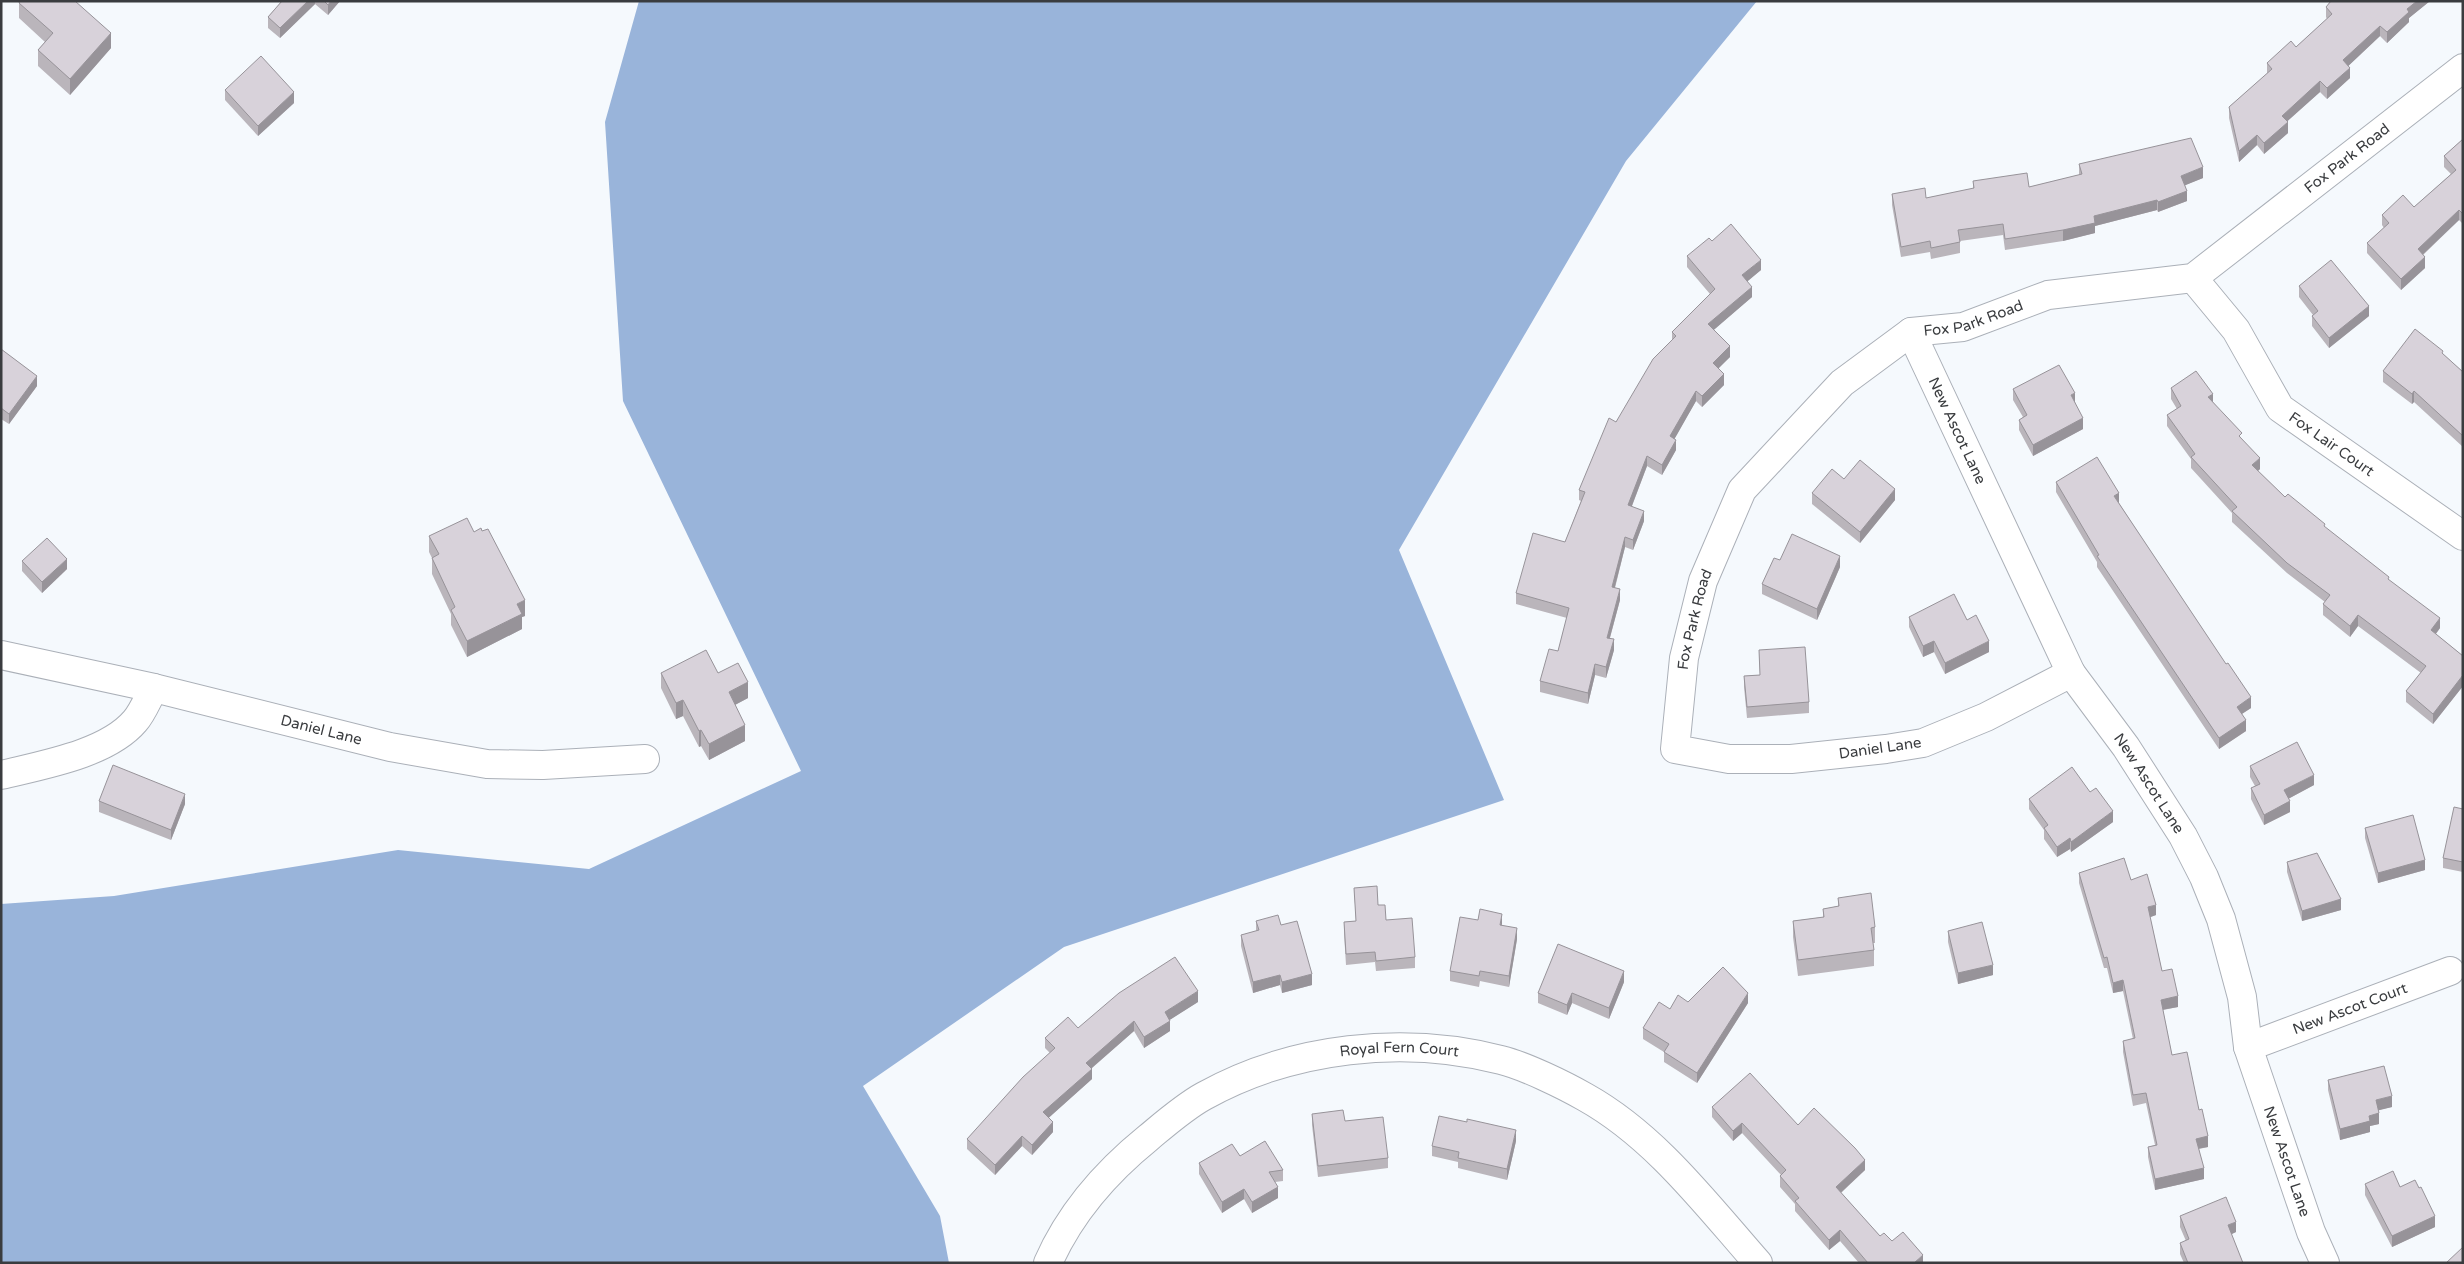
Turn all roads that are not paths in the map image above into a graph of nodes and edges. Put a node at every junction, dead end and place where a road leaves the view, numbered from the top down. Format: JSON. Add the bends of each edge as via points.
{"nodes":[{"id":1,"x":2463,"y":68,"type":"edge"},
{"id":2,"x":2193,"y":278,"type":"junction"},
{"id":3,"x":1911,"y":332,"type":"junction"},
{"id":4,"x":2463,"y":536,"type":"edge"},
{"id":5,"x":1,"y":655,"type":"edge"},
{"id":6,"x":2071,"y":674,"type":"junction"},
{"id":7,"x":154,"y":688,"type":"junction"},
{"id":8,"x":1675,"y":749,"type":"joint"},
{"id":9,"x":645,"y":759,"type":"dead end"},
{"id":10,"x":1,"y":775,"type":"edge"},
{"id":11,"x":2450,"y":971,"type":"dead end"},
{"id":12,"x":2248,"y":1046,"type":"junction"},
{"id":13,"x":1048,"y":1263,"type":"edge"},
{"id":14,"x":1758,"y":1263,"type":"edge"},
{"id":15,"x":2325,"y":1263,"type":"edge"}],
"edges":[{"from":1,"to":2,"type":"street","name":"Fox Park Road"},
{"from":2,"to":3,"type":"street","name":"Fox Park Road","via":[[2048,295],[1963,327]]},
{"from":2,"to":4,"type":"street","name":"Fox Lair Court","via":[[2236,330],[2280,408]]},
{"from":3,"to":6,"type":"street","name":"New Ascot Lane"},
{"from":3,"to":8,"type":"street","name":"Fox Park Road","via":[[1842,383],[1742,490],[1703,581],[1684,658]]},
{"from":5,"to":7,"type":"street","name":"Daniel Lane"},
{"from":6,"to":8,"type":"street","name":"Daniel Lane","via":[[1986,717],[1923,743],[1791,759],[1729,759]]},
{"from":6,"to":12,"type":"street","name":"New Ascot Lane","via":[[2126,747],[2183,836],[2204,876],[2221,920],[2242,997]]},
{"from":7,"to":9,"type":"street","name":"Daniel Lane","via":[[390,747],[487,764],[542,765]]},
{"from":7,"to":10,"type":"street","via":[[136,721],[118,737],[84,752]]},
{"from":11,"to":12,"type":"street","name":"New Ascot Court"},
{"from":12,"to":15,"type":"street","name":"New Ascot Lane","via":[[2311,1232]]},
{"from":13,"to":14,"type":"street","name":"Royal Fern Court","via":[[1061,1234],[1097,1186],[1132,1150],[1204,1096],[1292,1060],[1387,1047],[1434,1049],[1502,1060],[1585,1097],[1629,1127],[1664,1159]]}]}
